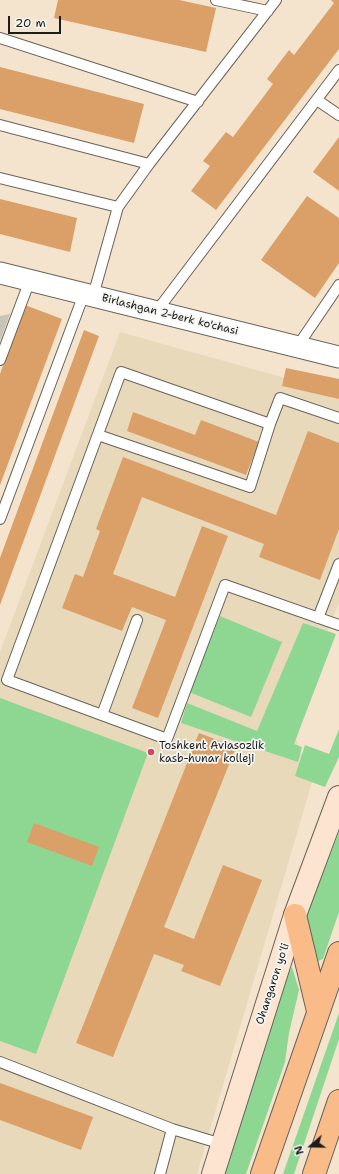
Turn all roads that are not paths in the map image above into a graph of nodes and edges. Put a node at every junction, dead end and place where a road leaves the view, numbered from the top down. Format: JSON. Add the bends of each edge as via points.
{"nodes":[{"id":1,"x":216,"y":0,"type":"edge"},
{"id":2,"x":276,"y":0,"type":"edge"},
{"id":3,"x":268,"y":11,"type":"junction"},
{"id":4,"x":0,"y":38,"type":"edge"},
{"id":5,"x":339,"y":70,"type":"edge"},
{"id":6,"x":317,"y":100,"type":"junction"},
{"id":7,"x":198,"y":102,"type":"junction"},
{"id":8,"x":339,"y":115,"type":"edge"},
{"id":9,"x":0,"y":125,"type":"edge"},
{"id":10,"x":149,"y":164,"type":"junction"},
{"id":11,"x":0,"y":178,"type":"edge"},
{"id":12,"x":118,"y":207,"type":"junction"},
{"id":13,"x":0,"y":273,"type":"edge"},
{"id":14,"x":30,"y":280,"type":"junction"},
{"id":15,"x":339,"y":286,"type":"edge"},
{"id":16,"x":88,"y":295,"type":"junction"},
{"id":17,"x":156,"y":312,"type":"junction"},
{"id":18,"x":297,"y":347,"type":"junction"},
{"id":19,"x":339,"y":357,"type":"edge"},
{"id":20,"x":0,"y":360,"type":"edge"},
{"id":21,"x":339,"y":418,"type":"edge"},
{"id":22,"x":270,"y":424,"type":"junction"},
{"id":23,"x":98,"y":435,"type":"junction"},
{"id":24,"x":0,"y":519,"type":"edge"},
{"id":25,"x":339,"y":564,"type":"edge"},
{"id":26,"x":318,"y":618,"type":"junction"},
{"id":27,"x":137,"y":620,"type":"dead end"},
{"id":28,"x":339,"y":625,"type":"edge"},
{"id":29,"x":102,"y":715,"type":"junction"},
{"id":30,"x":339,"y":797,"type":"edge"},
{"id":31,"x":294,"y":915,"type":"junction"},
{"id":32,"x":339,"y":953,"type":"edge"},
{"id":33,"x":318,"y":1011,"type":"junction"},
{"id":34,"x":0,"y":1062,"type":"edge"},
{"id":35,"x":339,"y":1101,"type":"edge"},
{"id":36,"x":172,"y":1129,"type":"junction"},
{"id":37,"x":222,"y":1144,"type":"junction"},
{"id":38,"x":160,"y":1174,"type":"edge"},
{"id":39,"x":212,"y":1174,"type":"edge"},
{"id":40,"x":262,"y":1174,"type":"edge"},
{"id":41,"x":314,"y":1174,"type":"edge"}],
"edges":[{"from":1,"to":3,"type":"lane"},
{"from":2,"to":3,"type":"lane"},
{"from":3,"to":7,"type":"lane"},
{"from":4,"to":7,"type":"lane"},
{"from":5,"to":6,"type":"lane"},
{"from":6,"to":8,"type":"lane"},
{"from":6,"to":17,"type":"lane"},
{"from":7,"to":10,"type":"lane"},
{"from":9,"to":10,"type":"lane"},
{"from":10,"to":12,"type":"lane"},
{"from":11,"to":12,"type":"lane"},
{"from":12,"to":16,"type":"lane"},
{"from":13,"to":14,"type":"street","name":"Birlashgan 2-berk ko'chasi"},
{"from":14,"to":16,"type":"street","name":"Birlashgan 2-berk ko'chasi"},
{"from":14,"to":20,"type":"lane"},
{"from":15,"to":18,"type":"lane"},
{"from":16,"to":17,"type":"street","name":"Birlashgan 2-berk ko'chasi"},
{"from":16,"to":24,"type":"lane"},
{"from":17,"to":18,"type":"street","name":"Birlashgan 2-berk ko'chasi"},
{"from":18,"to":19,"type":"street","name":"Birlashgan 2-berk ko'chasi"},
{"from":21,"to":22,"type":"lane","via":[[280,398]]},
{"from":22,"to":23,"type":"lane","via":[[121,372]]},
{"from":22,"to":23,"type":"lane","via":[[250,487]]},
{"from":23,"to":29,"type":"lane","via":[[7,680]]},
{"from":25,"to":26,"type":"lane"},
{"from":26,"to":28,"type":"lane"},
{"from":26,"to":29,"type":"lane","via":[[225,585],[167,739]]},
{"from":27,"to":29,"type":"lane"},
{"from":30,"to":31,"type":"main road","name":"Ohangaron yoʻli"},
{"from":31,"to":33,"type":"highway"},
{"from":31,"to":37,"type":"main road","name":"Ohangaron yoʻli"},
{"from":32,"to":33,"type":"highway"},
{"from":33,"to":40,"type":"highway"},
{"from":34,"to":36,"type":"lane"},
{"from":35,"to":41,"type":"highway"},
{"from":36,"to":37,"type":"lane"},
{"from":36,"to":38,"type":"lane"},
{"from":37,"to":39,"type":"main road","name":"Ohangaron yoʻli"}]}
